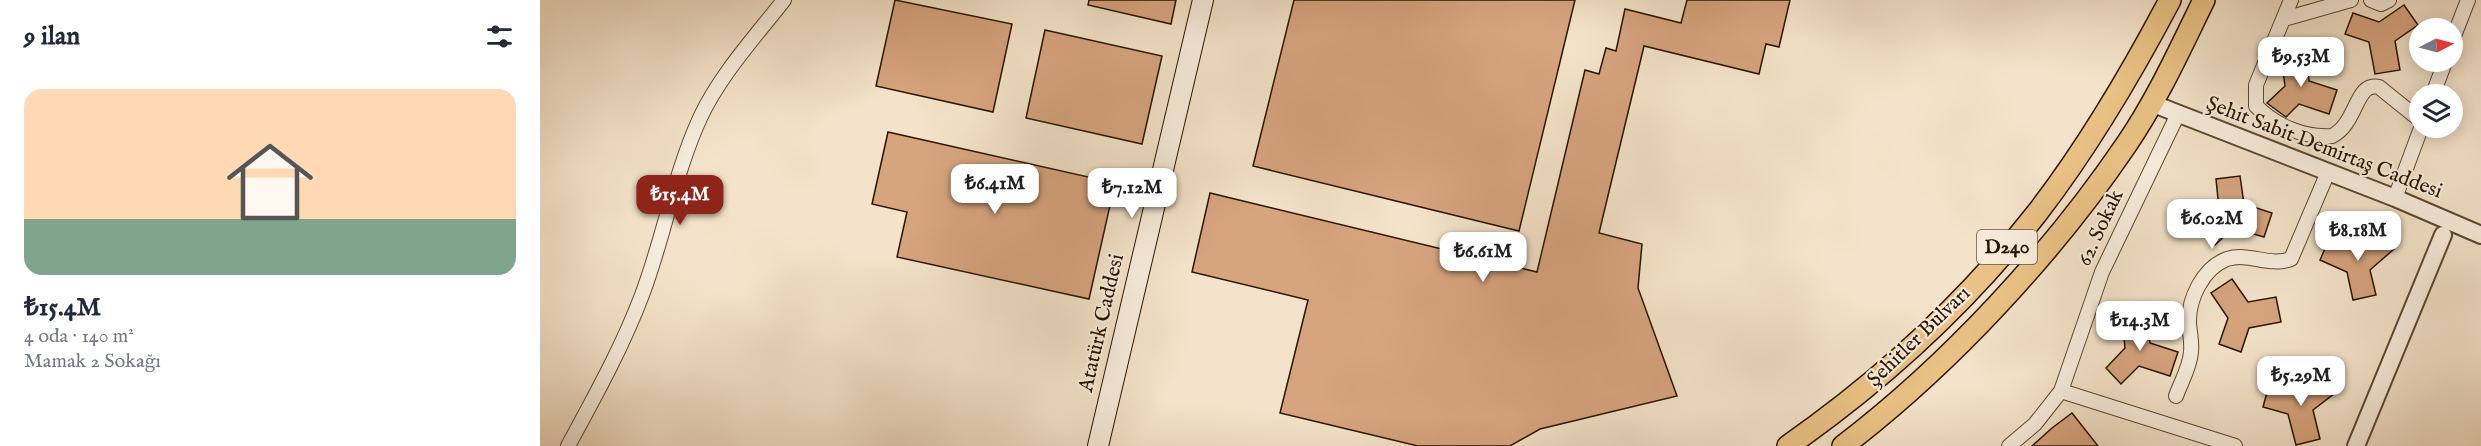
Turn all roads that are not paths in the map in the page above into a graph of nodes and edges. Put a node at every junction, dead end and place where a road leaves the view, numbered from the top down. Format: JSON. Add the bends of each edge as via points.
{"nodes":[{"id":1,"x":784,"y":0,"type":"edge"},
{"id":2,"x":1203,"y":0,"type":"edge"},
{"id":3,"x":2170,"y":0,"type":"edge"},
{"id":4,"x":2204,"y":0,"type":"edge"},
{"id":5,"x":2291,"y":0,"type":"edge"},
{"id":6,"x":2351,"y":0,"type":"edge"},
{"id":7,"x":2371,"y":0,"type":"edge"},
{"id":8,"x":2389,"y":0,"type":"edge"},
{"id":9,"x":2468,"y":0,"type":"edge"},
{"id":10,"x":2461,"y":18,"type":"edge"},
{"id":11,"x":2284,"y":19,"type":"junction"},
{"id":12,"x":2151,"y":104,"type":"junction"},
{"id":13,"x":2409,"y":111,"type":"edge"},
{"id":14,"x":2177,"y":116,"type":"junction"},
{"id":15,"x":2417,"y":138,"type":"edge"},
{"id":16,"x":2328,"y":172,"type":"junction"},
{"id":17,"x":2395,"y":198,"type":"junction"},
{"id":18,"x":2443,"y":235,"type":"dead end"},
{"id":19,"x":2481,"y":235,"type":"edge"},
{"id":20,"x":2061,"y":391,"type":"junction"},
{"id":21,"x":2176,"y":396,"type":"dead end"},
{"id":22,"x":568,"y":446,"type":"edge"},
{"id":23,"x":1098,"y":446,"type":"edge"},
{"id":24,"x":1788,"y":446,"type":"edge"},
{"id":25,"x":1843,"y":446,"type":"edge"},
{"id":26,"x":2008,"y":446,"type":"edge"},
{"id":27,"x":2235,"y":446,"type":"edge"},
{"id":28,"x":2356,"y":446,"type":"edge"}],
"edges":[{"from":1,"to":22,"type":"street","via":[[701,116],[642,294],[612,367]]},
{"from":2,"to":23,"type":"main road","name":"Atatürk Caddesi"},
{"from":3,"to":24,"type":"main road","name":"Şehitler Bulvarı","number":"D240","via":[[2131,73],[2036,213],[1959,301],[1911,348],[1870,385]]},
{"from":4,"to":12,"type":"main road","name":"Şehitler Bulvarı","number":"D240"},
{"from":5,"to":11,"type":"street"},
{"from":6,"to":11,"type":"street"},
{"from":7,"to":8,"type":"street","via":[[2381,4]]},
{"from":9,"to":10,"type":"street"},
{"from":11,"to":13,"type":"street","via":[[2254,97],[2256,106],[2273,122],[2306,133],[2332,136],[2347,126],[2363,91],[2373,85]]},
{"from":12,"to":14,"type":"street","name":"Şehit Sabit Demirtaş Caddesi"},
{"from":12,"to":25,"type":"main road","name":"Şehitler Bulvarı","number":"D240","via":[[2106,172],[2029,269],[1898,402]]},
{"from":14,"to":16,"type":"street","name":"Şehit Sabit Demirtaş Caddesi"},
{"from":14,"to":20,"type":"street","name":"62. Sokak","via":[[2102,272]]},
{"from":15,"to":17,"type":"street"},
{"from":16,"to":17,"type":"street","name":"Şehit Sabit Demirtaş Caddesi"},
{"from":16,"to":21,"type":"street","via":[[2291,259],[2224,260],[2198,286],[2191,302],[2191,351]]},
{"from":17,"to":19,"type":"street","name":"Şehit Sabit Demirtaş Caddesi"},
{"from":18,"to":28,"type":"street"},
{"from":20,"to":26,"type":"street","name":"62. Sokak","via":[[2035,424]]},
{"from":20,"to":27,"type":"street"}]}
